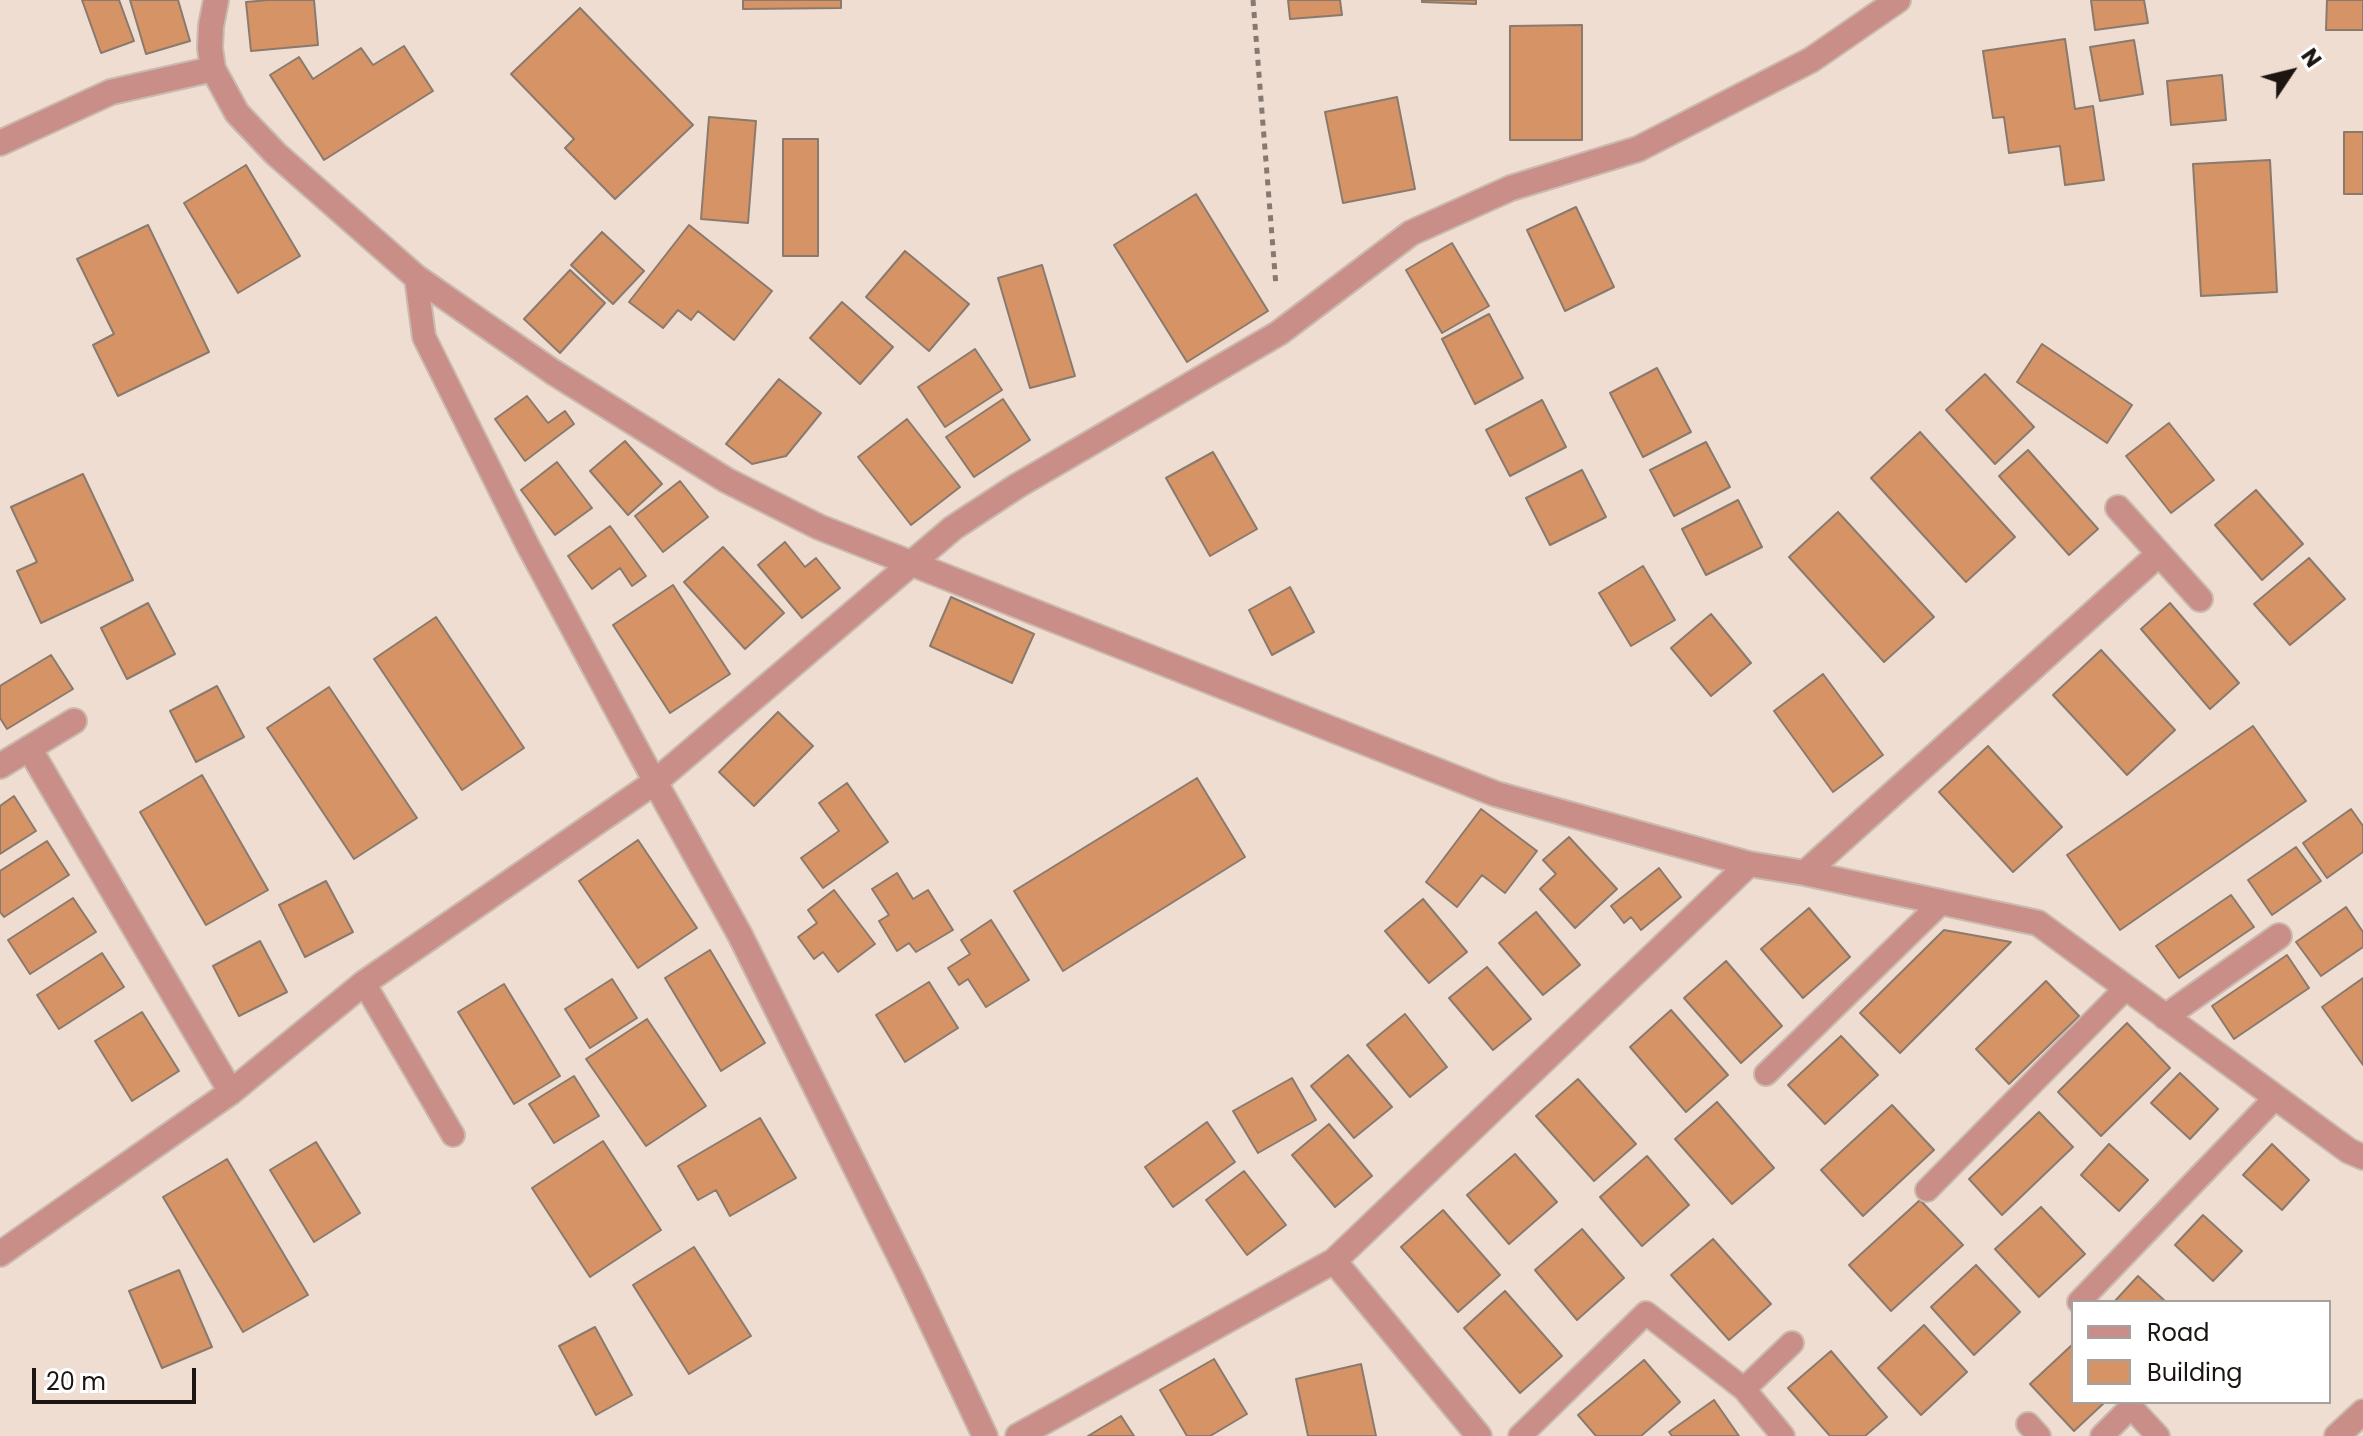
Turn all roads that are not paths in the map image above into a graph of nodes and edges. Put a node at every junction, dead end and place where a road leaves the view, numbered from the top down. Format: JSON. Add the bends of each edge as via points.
{"nodes":[{"id":1,"x":216,"y":0,"type":"edge"},
{"id":2,"x":1898,"y":0,"type":"edge"},
{"id":3,"x":213,"y":69,"type":"junction"},
{"id":4,"x":0,"y":143,"type":"edge"},
{"id":5,"x":416,"y":277,"type":"junction"},
{"id":6,"x":2118,"y":508,"type":"dead end"},
{"id":7,"x":2159,"y":554,"type":"junction"},
{"id":8,"x":913,"y":563,"type":"junction"},
{"id":9,"x":2200,"y":599,"type":"dead end"},
{"id":10,"x":74,"y":721,"type":"dead end"},
{"id":11,"x":29,"y":748,"type":"junction"},
{"id":12,"x":0,"y":766,"type":"edge"},
{"id":13,"x":655,"y":782,"type":"junction"},
{"id":14,"x":1749,"y":864,"type":"junction"},
{"id":15,"x":1805,"y":873,"type":"junction"},
{"id":16,"x":1941,"y":903,"type":"junction"},
{"id":17,"x":2279,"y":936,"type":"dead end"},
{"id":18,"x":364,"y":983,"type":"junction"},
{"id":19,"x":2126,"y":988,"type":"junction"},
{"id":20,"x":2165,"y":1017,"type":"junction"},
{"id":21,"x":1766,"y":1074,"type":"dead end"},
{"id":22,"x":231,"y":1092,"type":"junction"},
{"id":23,"x":2275,"y":1098,"type":"junction"},
{"id":24,"x":453,"y":1135,"type":"dead end"},
{"id":25,"x":2358,"y":1150,"type":"edge"},
{"id":26,"x":1927,"y":1190,"type":"dead end"},
{"id":27,"x":0,"y":1254,"type":"edge"},
{"id":28,"x":1334,"y":1261,"type":"junction"},
{"id":29,"x":2081,"y":1300,"type":"edge"},
{"id":30,"x":1792,"y":1343,"type":"dead end"},
{"id":31,"x":1744,"y":1389,"type":"junction"},
{"id":32,"x":2363,"y":1412,"type":"edge"},
{"id":33,"x":985,"y":1436,"type":"edge"},
{"id":34,"x":1018,"y":1436,"type":"edge"},
{"id":35,"x":1479,"y":1436,"type":"edge"},
{"id":36,"x":1520,"y":1436,"type":"edge"},
{"id":37,"x":1783,"y":1436,"type":"edge"},
{"id":38,"x":2102,"y":1436,"type":"edge"},
{"id":39,"x":2158,"y":1436,"type":"edge"},
{"id":40,"x":2337,"y":1436,"type":"edge"}],
"edges":[{"from":1,"to":3,"type":"street"},
{"from":2,"to":8,"type":"street","via":[[1811,60],[1638,149],[1511,188],[1411,233],[1279,333],[1017,486],[953,528]]},
{"from":3,"to":4,"type":"street","via":[[111,92]]},
{"from":3,"to":5,"type":"street","via":[[237,113],[276,154]]},
{"from":5,"to":8,"type":"street","via":[[553,372],[726,480],[819,527]]},
{"from":5,"to":13,"type":"lane","via":[[424,337]]},
{"from":6,"to":7,"type":"street"},
{"from":7,"to":9,"type":"street"},
{"from":7,"to":15,"type":"street"},
{"from":8,"to":13,"type":"street"},
{"from":8,"to":14,"type":"street","via":[[1496,794]]},
{"from":10,"to":11,"type":"street"},
{"from":11,"to":12,"type":"street"},
{"from":11,"to":22,"type":"street"},
{"from":13,"to":18,"type":"street"},
{"from":13,"to":33,"type":"street","via":[[740,935]]},
{"from":14,"to":15,"type":"street"},
{"from":14,"to":28,"type":"street"},
{"from":15,"to":16,"type":"street"},
{"from":16,"to":19,"type":"street","via":[[2038,923]]},
{"from":16,"to":21,"type":"lane"},
{"from":17,"to":20,"type":"street"},
{"from":18,"to":22,"type":"street"},
{"from":18,"to":24,"type":"lane"},
{"from":19,"to":20,"type":"street"},
{"from":19,"to":26,"type":"lane"},
{"from":20,"to":23,"type":"street"},
{"from":22,"to":27,"type":"street"},
{"from":23,"to":25,"type":"street"},
{"from":23,"to":29,"type":"lane"},
{"from":28,"to":34,"type":"street"},
{"from":28,"to":35,"type":"street"},
{"from":30,"to":31,"type":"lane"},
{"from":31,"to":36,"type":"lane","via":[[1646,1313]]},
{"from":31,"to":37,"type":"lane"},
{"from":32,"to":40,"type":"street"},
{"from":38,"to":39,"type":"lane","via":[[2131,1407]]}]}
